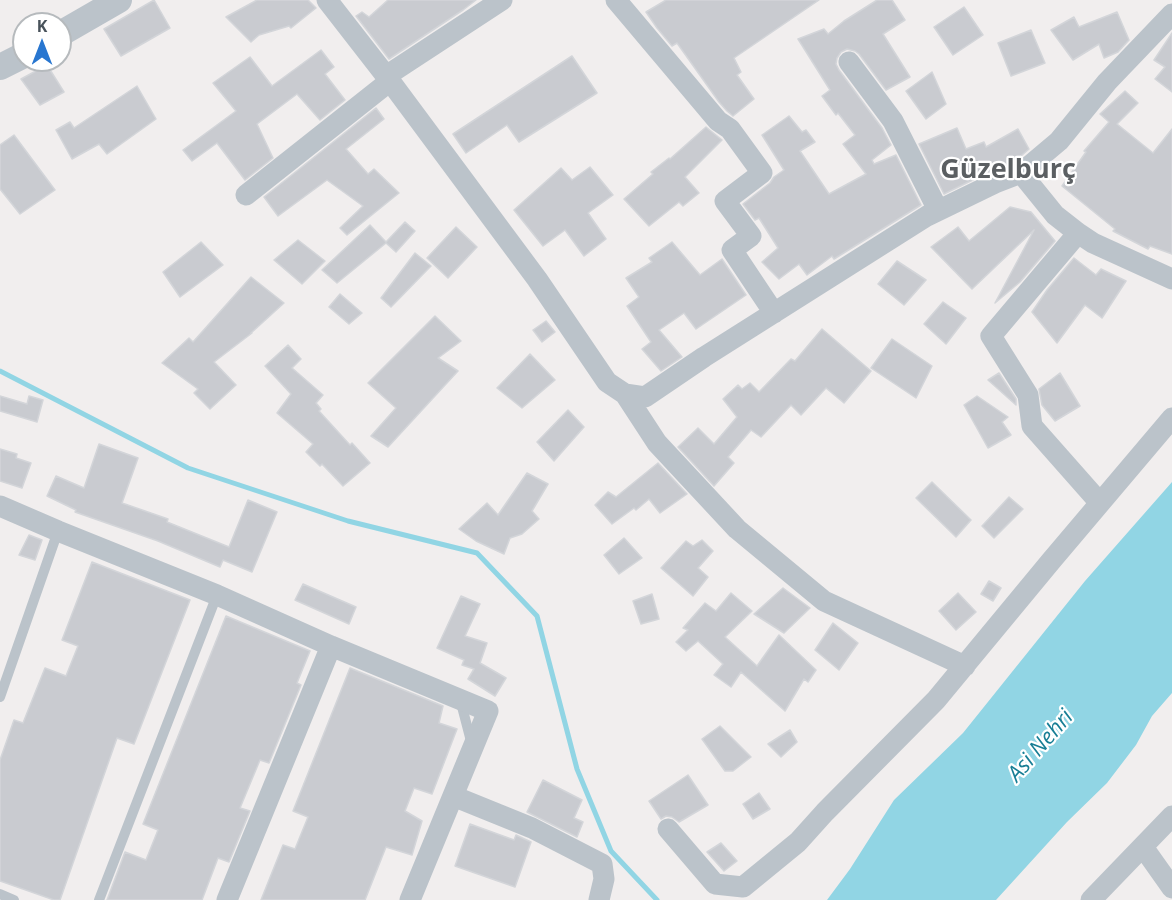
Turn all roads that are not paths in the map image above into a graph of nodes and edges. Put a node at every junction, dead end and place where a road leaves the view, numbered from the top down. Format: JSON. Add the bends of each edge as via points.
{"nodes":[{"id":1,"x":119,"y":0,"type":"edge"},
{"id":2,"x":327,"y":0,"type":"edge"},
{"id":3,"x":502,"y":0,"type":"edge"},
{"id":4,"x":616,"y":0,"type":"edge"},
{"id":5,"x":1158,"y":0,"type":"edge"},
{"id":6,"x":1169,"y":17,"type":"edge"},
{"id":7,"x":72,"y":27,"type":"edge"},
{"id":8,"x":849,"y":62,"type":"dead end"},
{"id":9,"x":388,"y":79,"type":"junction"},
{"id":10,"x":1021,"y":174,"type":"junction"},
{"id":11,"x":246,"y":195,"type":"dead end"},
{"id":12,"x":938,"y":210,"type":"junction"},
{"id":13,"x":1078,"y":233,"type":"junction"},
{"id":14,"x":1172,"y":279,"type":"edge"},
{"id":15,"x":774,"y":313,"type":"junction"},
{"id":16,"x":625,"y":394,"type":"junction"},
{"id":17,"x":1172,"y":418,"type":"edge"},
{"id":18,"x":1100,"y":503,"type":"junction"},
{"id":19,"x":0,"y":506,"type":"edge"},
{"id":20,"x":58,"y":531,"type":"junction"},
{"id":21,"x":217,"y":595,"type":"junction"},
{"id":22,"x":331,"y":646,"type":"junction"},
{"id":23,"x":965,"y":666,"type":"junction"},
{"id":24,"x":0,"y":697,"type":"edge"},
{"id":25,"x":453,"y":796,"type":"junction"},
{"id":26,"x":1172,"y":816,"type":"edge"},
{"id":27,"x":668,"y":829,"type":"dead end"},
{"id":28,"x":1143,"y":847,"type":"junction"},
{"id":29,"x":1172,"y":888,"type":"edge"},
{"id":30,"x":0,"y":894,"type":"edge"},
{"id":31,"x":14,"y":900,"type":"edge"},
{"id":32,"x":99,"y":900,"type":"edge"},
{"id":33,"x":227,"y":900,"type":"edge"},
{"id":34,"x":410,"y":900,"type":"edge"},
{"id":35,"x":599,"y":900,"type":"edge"},
{"id":36,"x":1091,"y":900,"type":"edge"}],
"edges":[{"from":1,"to":7,"type":"street"},
{"from":2,"to":9,"type":"street"},
{"from":3,"to":9,"type":"street"},
{"from":4,"to":15,"type":"street","via":[[718,121],[730,129],[762,173],[725,201],[752,236],[732,250]]},
{"from":5,"to":6,"type":"street"},
{"from":6,"to":10,"type":"street","via":[[1107,82],[1059,141]]},
{"from":8,"to":12,"type":"street","via":[[893,121]]},
{"from":9,"to":11,"type":"street"},
{"from":9,"to":16,"type":"street","via":[[537,279],[607,382]]},
{"from":10,"to":12,"type":"street"},
{"from":10,"to":13,"type":"street","via":[[1054,215]]},
{"from":12,"to":15,"type":"street"},
{"from":13,"to":14,"type":"street"},
{"from":13,"to":18,"type":"street","via":[[991,336],[1028,395],[1032,426]]},
{"from":15,"to":16,"type":"street","via":[[645,397]]},
{"from":16,"to":23,"type":"street","via":[[657,443],[737,529],[824,601]]},
{"from":17,"to":18,"type":"street"},
{"from":18,"to":23,"type":"street"},
{"from":19,"to":20,"type":"street"},
{"from":20,"to":21,"type":"street"},
{"from":20,"to":24,"type":"lane"},
{"from":21,"to":22,"type":"street"},
{"from":21,"to":32,"type":"lane"},
{"from":22,"to":25,"type":"street","via":[[488,711]]},
{"from":22,"to":33,"type":"street"},
{"from":23,"to":27,"type":"street","via":[[798,842],[743,887],[715,884]]},
{"from":25,"to":34,"type":"street"},
{"from":25,"to":35,"type":"street","via":[[532,828],[602,864],[604,879]]},
{"from":26,"to":28,"type":"street"},
{"from":28,"to":29,"type":"street"},
{"from":28,"to":36,"type":"street"},
{"from":30,"to":31,"type":"lane"}]}
